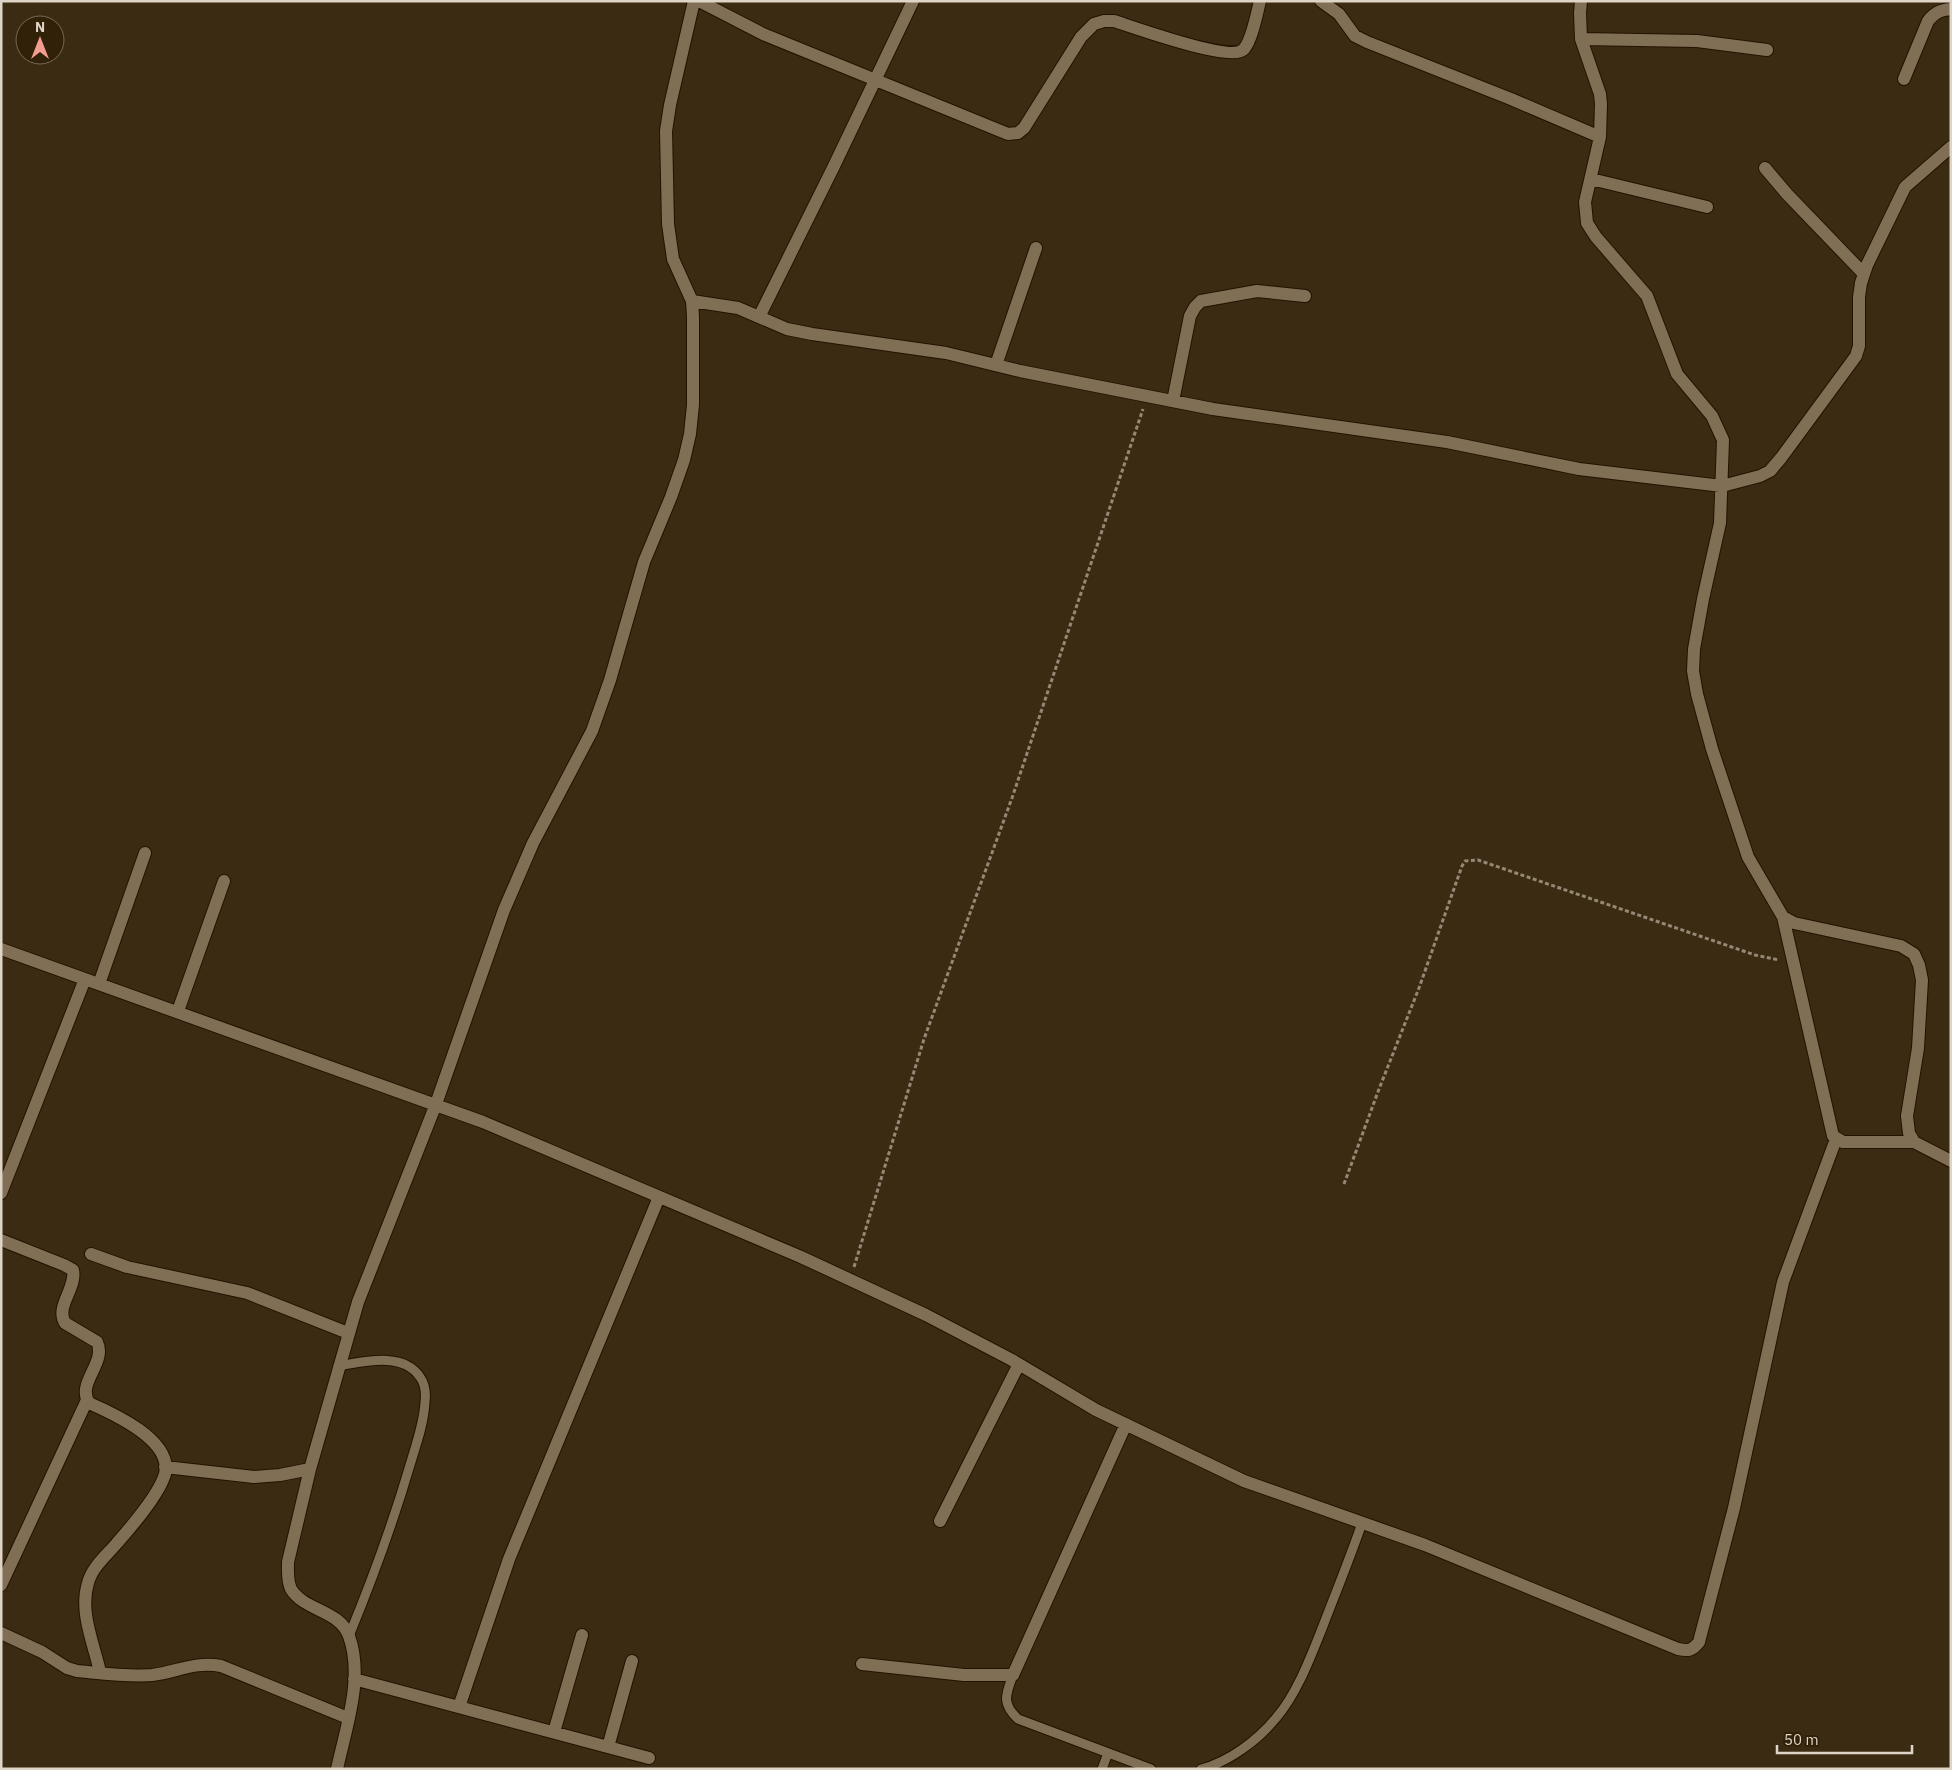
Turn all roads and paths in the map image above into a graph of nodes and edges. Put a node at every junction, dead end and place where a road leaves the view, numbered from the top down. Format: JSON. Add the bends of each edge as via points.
{"nodes":[{"id":1,"x":694,"y":1,"type":"edge"},
{"id":2,"x":699,"y":1,"type":"edge"},
{"id":3,"x":913,"y":1,"type":"edge"},
{"id":4,"x":1260,"y":1,"type":"edge"},
{"id":5,"x":1321,"y":1,"type":"edge"},
{"id":6,"x":1582,"y":1,"type":"edge"},
{"id":7,"x":1951,"y":9,"type":"edge"},
{"id":8,"x":1581,"y":39,"type":"junction"},
{"id":9,"x":1767,"y":50,"type":"dead end"},
{"id":10,"x":1904,"y":79,"type":"dead end"},
{"id":11,"x":875,"y":81,"type":"junction"},
{"id":12,"x":1600,"y":137,"type":"junction"},
{"id":13,"x":1951,"y":147,"type":"edge"},
{"id":14,"x":1765,"y":168,"type":"dead end"},
{"id":15,"x":1591,"y":179,"type":"junction"},
{"id":16,"x":1707,"y":207,"type":"dead end"},
{"id":17,"x":1036,"y":248,"type":"dead end"},
{"id":18,"x":1864,"y":274,"type":"junction"},
{"id":19,"x":1305,"y":296,"type":"dead end"},
{"id":20,"x":692,"y":301,"type":"junction"},
{"id":21,"x":759,"y":317,"type":"junction"},
{"id":22,"x":996,"y":365,"type":"junction"},
{"id":23,"x":1147,"y":396,"type":"junction"},
{"id":24,"x":1173,"y":401,"type":"junction"},
{"id":25,"x":1722,"y":486,"type":"junction"},
{"id":26,"x":145,"y":853,"type":"dead end"},
{"id":27,"x":224,"y":881,"type":"dead end"},
{"id":28,"x":1782,"y":917,"type":"junction"},
{"id":29,"x":1,"y":949,"type":"edge"},
{"id":30,"x":1792,"y":962,"type":"junction"},
{"id":31,"x":85,"y":979,"type":"junction"},
{"id":32,"x":99,"y":984,"type":"junction"},
{"id":33,"x":178,"y":1011,"type":"junction"},
{"id":34,"x":436,"y":1104,"type":"junction"},
{"id":35,"x":1836,"y":1140,"type":"junction"},
{"id":36,"x":1914,"y":1142,"type":"junction"},
{"id":37,"x":1951,"y":1161,"type":"edge"},
{"id":38,"x":1344,"y":1184,"type":"dead end"},
{"id":39,"x":1,"y":1193,"type":"edge"},
{"id":40,"x":659,"y":1197,"type":"junction"},
{"id":41,"x":1,"y":1240,"type":"edge"},
{"id":42,"x":91,"y":1254,"type":"dead end"},
{"id":43,"x":850,"y":1279,"type":"junction"},
{"id":44,"x":348,"y":1333,"type":"junction"},
{"id":45,"x":1019,"y":1364,"type":"junction"},
{"id":46,"x":338,"y":1366,"type":"junction"},
{"id":47,"x":87,"y":1400,"type":"junction"},
{"id":48,"x":1126,"y":1424,"type":"junction"},
{"id":49,"x":165,"y":1467,"type":"junction"},
{"id":50,"x":310,"y":1469,"type":"junction"},
{"id":51,"x":940,"y":1521,"type":"dead end"},
{"id":52,"x":1362,"y":1523,"type":"junction"},
{"id":53,"x":1,"y":1585,"type":"edge"},
{"id":54,"x":1,"y":1633,"type":"edge"},
{"id":55,"x":582,"y":1635,"type":"dead end"},
{"id":56,"x":349,"y":1636,"type":"junction"},
{"id":57,"x":632,"y":1661,"type":"dead end"},
{"id":58,"x":862,"y":1664,"type":"dead end"},
{"id":59,"x":100,"y":1672,"type":"junction"},
{"id":60,"x":1013,"y":1675,"type":"junction"},
{"id":61,"x":354,"y":1679,"type":"junction"},
{"id":62,"x":459,"y":1707,"type":"junction"},
{"id":63,"x":348,"y":1718,"type":"junction"},
{"id":64,"x":554,"y":1732,"type":"junction"},
{"id":65,"x":608,"y":1747,"type":"junction"},
{"id":66,"x":1108,"y":1753,"type":"junction"},
{"id":67,"x":649,"y":1758,"type":"dead end"},
{"id":68,"x":337,"y":1769,"type":"edge"},
{"id":69,"x":1102,"y":1769,"type":"edge"},
{"id":70,"x":1151,"y":1769,"type":"edge"},
{"id":71,"x":1201,"y":1769,"type":"edge"}],
"edges":[{"from":1,"to":20,"type":"street","via":[[666,130],[668,224],[673,259]]},
{"from":2,"to":11,"type":"street","via":[[763,34]]},
{"from":3,"to":11,"type":"street"},
{"from":4,"to":11,"type":"street","via":[[1247,43],[1236,53],[1208,50],[1114,21],[1094,24],[1081,37],[1029,121],[1018,133],[1001,133]]},
{"from":5,"to":12,"type":"street","via":[[1339,14],[1355,36],[1367,42]]},
{"from":6,"to":8,"type":"street"},
{"from":7,"to":10,"type":"street","via":[[1933,14],[1928,21]]},
{"from":8,"to":9,"type":"street","via":[[1697,41]]},
{"from":8,"to":12,"type":"street","via":[[1600,94]]},
{"from":11,"to":21,"type":"street"},
{"from":12,"to":15,"type":"street"},
{"from":13,"to":18,"type":"street","via":[[1906,186]]},
{"from":14,"to":18,"type":"street"},
{"from":15,"to":16,"type":"street"},
{"from":15,"to":25,"type":"street","via":[[1585,202],[1587,224],[1647,296],[1677,374],[1718,427],[1723,440]]},
{"from":17,"to":22,"type":"street"},
{"from":18,"to":25,"type":"street","via":[[1856,356],[1770,471]]},
{"from":19,"to":24,"type":"street","via":[[1257,291],[1195,306],[1190,316]]},
{"from":20,"to":21,"type":"street","via":[[723,304]]},
{"from":20,"to":34,"type":"street","via":[[693,405],[684,460],[644,562],[592,731],[518,876]]},
{"from":21,"to":22,"type":"street","via":[[787,329],[946,353]]},
{"from":22,"to":23,"type":"street"},
{"from":23,"to":24,"type":"street"},
{"from":23,"to":43,"type":"path","via":[[1012,798],[924,1039]]},
{"from":24,"to":25,"type":"street","via":[[1447,442],[1579,469]]},
{"from":25,"to":28,"type":"street","via":[[1720,522],[1703,599],[1693,671],[1712,749],[1748,857]]},
{"from":26,"to":32,"type":"street"},
{"from":27,"to":33,"type":"street"},
{"from":28,"to":30,"type":"street"},
{"from":28,"to":36,"type":"street","via":[[1801,925],[1901,946],[1914,954],[1922,980],[1918,1048],[1907,1116]]},
{"from":29,"to":31,"type":"street"},
{"from":30,"to":35,"type":"street","via":[[1830,1127]]},
{"from":30,"to":38,"type":"path","via":[[1755,955],[1478,860],[1465,861]]},
{"from":31,"to":32,"type":"street"},
{"from":31,"to":39,"type":"street"},
{"from":32,"to":33,"type":"street"},
{"from":33,"to":34,"type":"street"},
{"from":34,"to":40,"type":"street"},
{"from":34,"to":44,"type":"street"},
{"from":35,"to":36,"type":"street"},
{"from":35,"to":52,"type":"street","via":[[1782,1282],[1734,1508],[1699,1642],[1693,1649],[1678,1649],[1425,1545]]},
{"from":36,"to":37,"type":"street"},
{"from":40,"to":43,"type":"street"},
{"from":40,"to":62,"type":"street","via":[[509,1559]]},
{"from":41,"to":47,"type":"street","via":[[73,1270],[74,1281],[62,1318],[99,1346],[98,1359],[86,1386]]},
{"from":42,"to":44,"type":"street","via":[[127,1267],[247,1293]]},
{"from":43,"to":45,"type":"street"},
{"from":44,"to":46,"type":"street"},
{"from":45,"to":48,"type":"street"},
{"from":45,"to":51,"type":"street"},
{"from":46,"to":50,"type":"street"},
{"from":46,"to":56,"type":"lane","via":[[396,1361],[412,1368],[425,1389],[422,1423],[397,1509]]},
{"from":47,"to":49,"type":"street","via":[[135,1425],[160,1451]]},
{"from":47,"to":53,"type":"street"},
{"from":48,"to":52,"type":"street","via":[[1244,1480]]},
{"from":48,"to":60,"type":"street"},
{"from":49,"to":50,"type":"street","via":[[254,1477]]},
{"from":49,"to":59,"type":"street","via":[[158,1488],[143,1512],[88,1581],[85,1608]]},
{"from":50,"to":56,"type":"street","via":[[288,1562],[291,1589],[333,1617]]},
{"from":52,"to":71,"type":"lane","via":[[1316,1645],[1277,1717],[1240,1750],[1213,1766]]},
{"from":54,"to":59,"type":"street","via":[[42,1652],[66,1668]]},
{"from":55,"to":64,"type":"street"},
{"from":56,"to":61,"type":"street"},
{"from":57,"to":65,"type":"street"},
{"from":58,"to":60,"type":"street","via":[[964,1675]]},
{"from":59,"to":63,"type":"street","via":[[164,1674],[209,1663]]},
{"from":60,"to":66,"type":"lane","via":[[1006,1703],[1018,1720]]},
{"from":61,"to":62,"type":"street"},
{"from":61,"to":63,"type":"street"},
{"from":62,"to":64,"type":"street"},
{"from":63,"to":68,"type":"street"},
{"from":64,"to":65,"type":"street"},
{"from":65,"to":67,"type":"street"},
{"from":66,"to":69,"type":"lane"},
{"from":66,"to":70,"type":"lane"}]}
